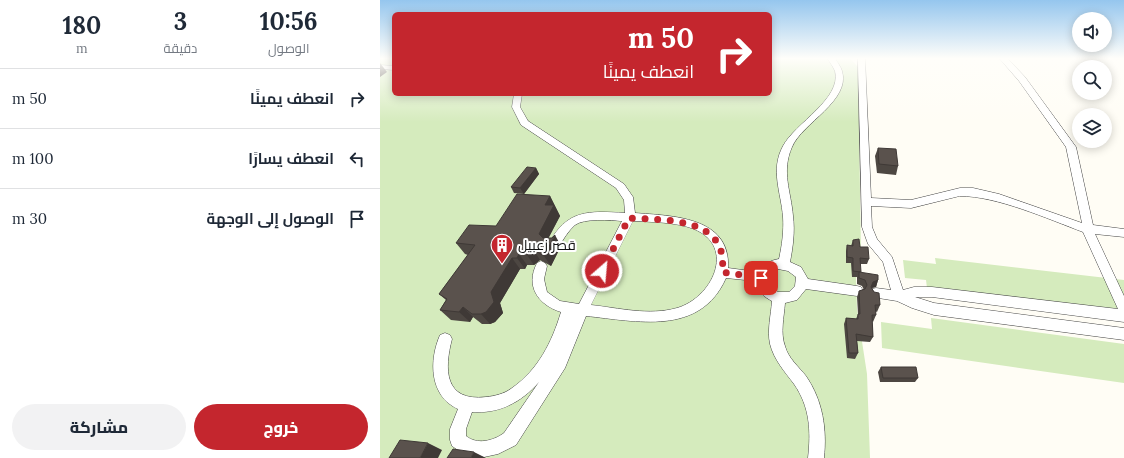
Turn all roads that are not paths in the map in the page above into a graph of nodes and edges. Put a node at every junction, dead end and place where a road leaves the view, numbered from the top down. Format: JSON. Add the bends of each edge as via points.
{"nodes":[{"id":1,"x":839,"y":79,"type":"edge"},
{"id":2,"x":862,"y":79,"type":"edge"},
{"id":3,"x":1022,"y":79,"type":"edge"},
{"id":4,"x":518,"y":96,"type":"edge"},
{"id":5,"x":867,"y":202,"type":"junction"},
{"id":6,"x":629,"y":218,"type":"junction"},
{"id":7,"x":1088,"y":229,"type":"junction"},
{"id":8,"x":1124,"y":233,"type":"edge"},
{"id":9,"x":554,"y":245,"type":"edge"},
{"id":10,"x":784,"y":264,"type":"junction"},
{"id":11,"x":540,"y":266,"type":"dead end"},
{"id":12,"x":722,"y":272,"type":"junction"},
{"id":13,"x":761,"y":278,"type":"junction"},
{"id":14,"x":802,"y":283,"type":"junction"},
{"id":15,"x":857,"y":291,"type":"dead end"},
{"id":16,"x":876,"y":294,"type":"edge"},
{"id":17,"x":899,"y":296,"type":"junction"},
{"id":18,"x":779,"y":298,"type":"junction"},
{"id":19,"x":576,"y":309,"type":"junction"},
{"id":20,"x":1124,"y":309,"type":"edge"},
{"id":21,"x":1124,"y":316,"type":"edge"},
{"id":22,"x":1124,"y":334,"type":"edge"},
{"id":23,"x":445,"y":339,"type":"dead end"},
{"id":24,"x":516,"y":394,"type":"junction"},
{"id":25,"x":539,"y":396,"type":"junction"},
{"id":26,"x":467,"y":405,"type":"junction"},
{"id":27,"x":816,"y":458,"type":"edge"}],
"edges":[{"from":1,"to":10,"type":"street","via":[[836,93],[795,132],[782,160],[780,182],[789,224]]},
{"from":2,"to":5,"type":"street"},
{"from":3,"to":7,"type":"street","via":[[1071,147]]},
{"from":4,"to":6,"type":"street","via":[[517,112],[528,126],[624,190],[631,206]]},
{"from":5,"to":7,"type":"street","via":[[912,204],[960,192],[973,192]]},
{"from":5,"to":17,"type":"street","via":[[868,232],[888,260]]},
{"from":6,"to":9,"type":"street","via":[[594,216],[580,219],[564,230]]},
{"from":6,"to":12,"type":"street","via":[[693,224],[704,230],[720,248]]},
{"from":6,"to":19,"type":"street"},
{"from":7,"to":8,"type":"street"},
{"from":7,"to":20,"type":"street"},
{"from":10,"to":13,"type":"street","via":[[769,266]]},
{"from":10,"to":14,"type":"street","via":[[798,270],[802,276]]},
{"from":11,"to":19,"type":"street","via":[[537,279],[543,296],[552,303]]},
{"from":12,"to":13,"type":"street"},
{"from":12,"to":19,"type":"street","via":[[716,286],[705,298],[691,308],[674,315],[647,318]]},
{"from":13,"to":18,"type":"street","via":[[765,291]]},
{"from":14,"to":15,"type":"street"},
{"from":14,"to":18,"type":"street","via":[[795,295]]},
{"from":16,"to":17,"type":"street"},
{"from":17,"to":21,"type":"street","via":[[914,292],[932,292]]},
{"from":17,"to":22,"type":"street","via":[[934,309]]},
{"from":18,"to":27,"type":"street","via":[[777,344],[785,362],[803,384],[812,403],[817,424]]},
{"from":19,"to":24,"type":"street","via":[[550,358],[534,378]]},
{"from":19,"to":25,"type":"street","via":[[571,333],[560,363]]},
{"from":23,"to":26,"type":"street","via":[[440,363],[441,381],[451,396]]},
{"from":24,"to":25,"type":"street"},
{"from":24,"to":26,"type":"street","via":[[491,404]]},
{"from":25,"to":26,"type":"street","via":[[510,439],[486,450],[458,440],[458,429]]}]}
